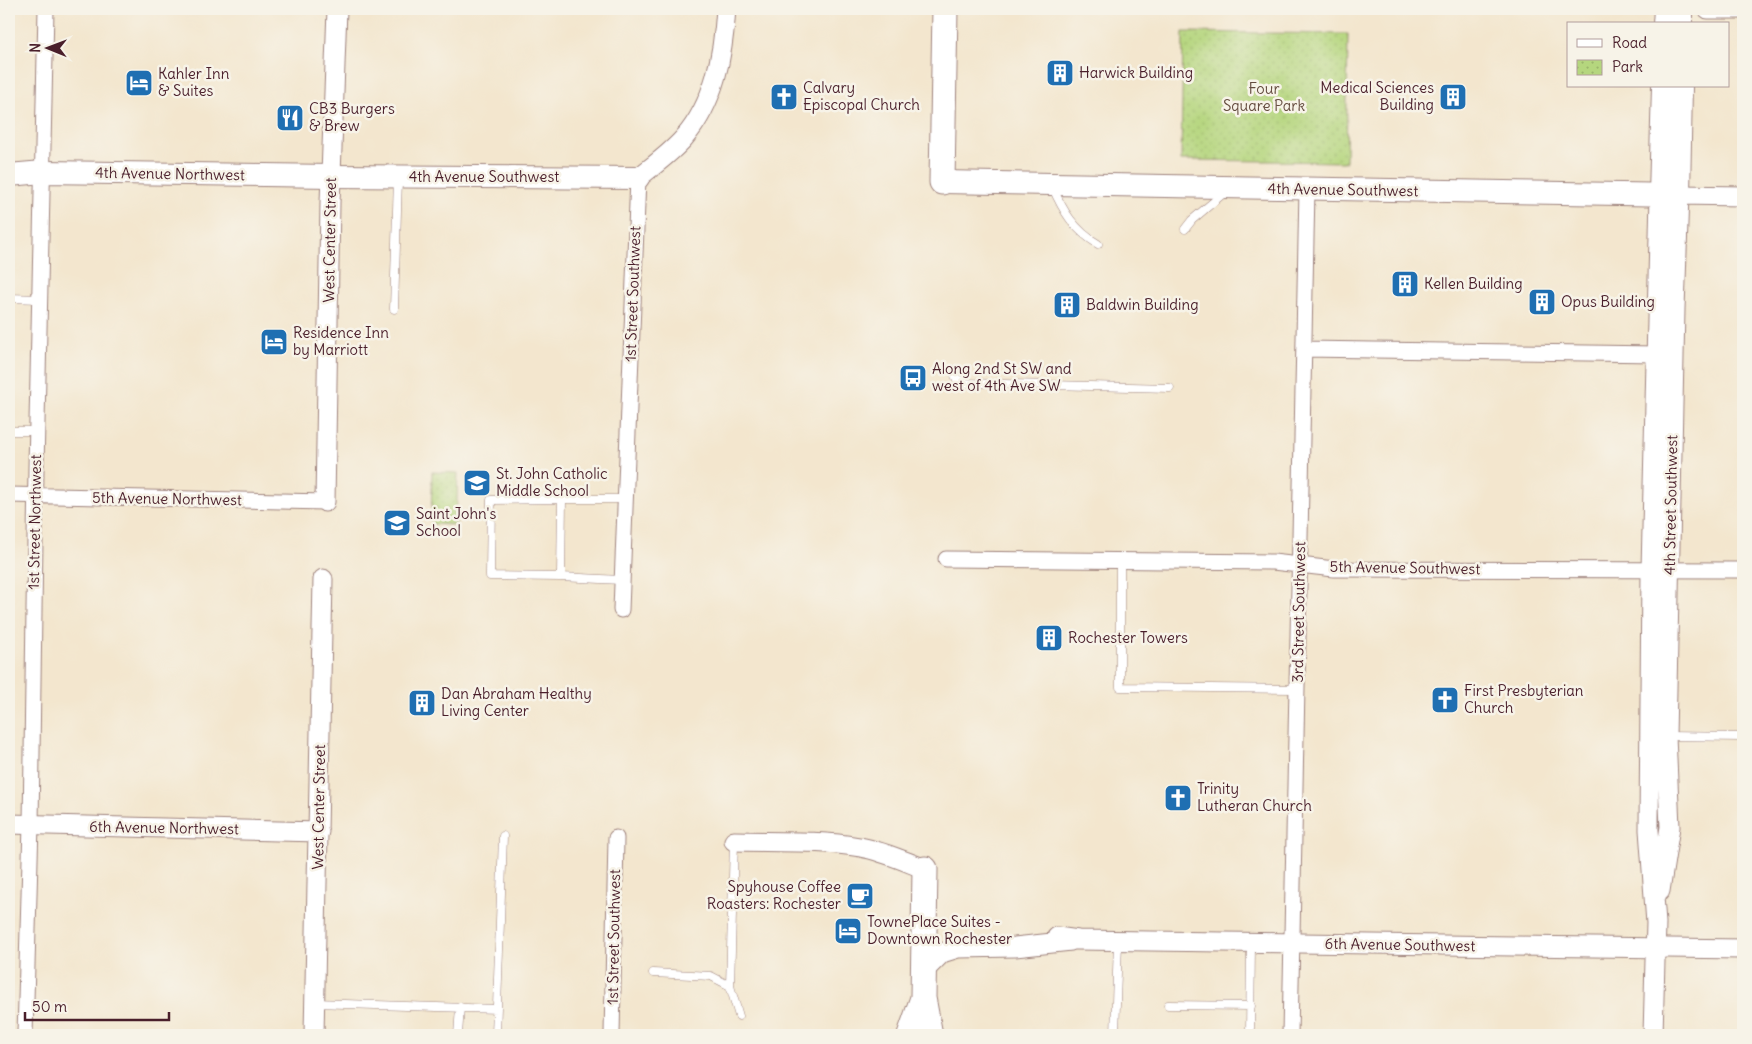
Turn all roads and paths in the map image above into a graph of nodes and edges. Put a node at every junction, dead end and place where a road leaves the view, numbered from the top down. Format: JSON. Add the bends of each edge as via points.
{"nodes":[{"id":1,"x":46,"y":9,"type":"edge"},
{"id":2,"x":337,"y":9,"type":"edge"},
{"id":3,"x":726,"y":9,"type":"edge"},
{"id":4,"x":945,"y":9,"type":"edge"},
{"id":5,"x":1665,"y":9,"type":"edge"},
{"id":6,"x":1682,"y":9,"type":"edge"},
{"id":7,"x":1708,"y":9,"type":"edge"},
{"id":8,"x":1743,"y":9,"type":"edge"},
{"id":9,"x":1664,"y":22,"type":"edge"},
{"id":10,"x":1681,"y":22,"type":"edge"},
{"id":11,"x":1663,"y":88,"type":"edge"},
{"id":12,"x":1680,"y":88,"type":"edge"},
{"id":13,"x":43,"y":172,"type":"junction"},
{"id":14,"x":9,"y":174,"type":"edge"},
{"id":15,"x":331,"y":176,"type":"junction"},
{"id":16,"x":398,"y":176,"type":"junction"},
{"id":17,"x":638,"y":178,"type":"junction"},
{"id":18,"x":942,"y":182,"type":"joint"},
{"id":19,"x":1051,"y":184,"type":"junction"},
{"id":20,"x":1230,"y":188,"type":"junction"},
{"id":21,"x":1307,"y":190,"type":"junction"},
{"id":22,"x":1670,"y":195,"type":"junction"},
{"id":23,"x":1743,"y":196,"type":"edge"},
{"id":24,"x":1184,"y":229,"type":"dead end"},
{"id":25,"x":1098,"y":244,"type":"dead end"},
{"id":26,"x":9,"y":298,"type":"edge"},
{"id":27,"x":40,"y":299,"type":"junction"},
{"id":28,"x":394,"y":309,"type":"dead end"},
{"id":29,"x":1304,"y":349,"type":"junction"},
{"id":30,"x":1656,"y":354,"type":"junction"},
{"id":31,"x":953,"y":370,"type":"dead end"},
{"id":32,"x":1170,"y":388,"type":"dead end"},
{"id":33,"x":9,"y":431,"type":"edge"},
{"id":34,"x":36,"y":431,"type":"junction"},
{"id":35,"x":9,"y":495,"type":"edge"},
{"id":36,"x":35,"y":496,"type":"junction"},
{"id":37,"x":562,"y":498,"type":"junction"},
{"id":38,"x":625,"y":499,"type":"junction"},
{"id":39,"x":324,"y":502,"type":"joint"},
{"id":40,"x":946,"y":559,"type":"dead end"},
{"id":41,"x":1120,"y":560,"type":"junction"},
{"id":42,"x":1300,"y":565,"type":"junction"},
{"id":43,"x":1650,"y":570,"type":"junction"},
{"id":44,"x":1669,"y":570,"type":"junction"},
{"id":45,"x":1743,"y":570,"type":"edge"},
{"id":46,"x":561,"y":578,"type":"junction"},
{"id":47,"x":323,"y":579,"type":"dead end"},
{"id":48,"x":621,"y":580,"type":"junction"},
{"id":49,"x":620,"y":610,"type":"dead end"},
{"id":50,"x":1297,"y":689,"type":"junction"},
{"id":51,"x":1666,"y":736,"type":"junction"},
{"id":52,"x":1743,"y":737,"type":"edge"},
{"id":53,"x":9,"y":824,"type":"edge"},
{"id":54,"x":31,"y":825,"type":"junction"},
{"id":55,"x":319,"y":832,"type":"junction"},
{"id":56,"x":503,"y":836,"type":"dead end"},
{"id":57,"x":616,"y":838,"type":"dead end"},
{"id":58,"x":734,"y":841,"type":"joint"},
{"id":59,"x":925,"y":869,"type":"joint"},
{"id":60,"x":1656,"y":924,"type":"junction"},
{"id":61,"x":1057,"y":937,"type":"dead end"},
{"id":62,"x":1078,"y":940,"type":"junction"},
{"id":63,"x":1118,"y":941,"type":"junction"},
{"id":64,"x":1251,"y":943,"type":"junction"},
{"id":65,"x":1292,"y":944,"type":"junction"},
{"id":66,"x":1655,"y":948,"type":"junction"},
{"id":67,"x":1743,"y":949,"type":"edge"},
{"id":68,"x":923,"y":972,"type":"junction"},
{"id":69,"x":653,"y":973,"type":"dead end"},
{"id":70,"x":730,"y":986,"type":"junction"},
{"id":71,"x":923,"y":998,"type":"junction"},
{"id":72,"x":315,"y":1003,"type":"junction"},
{"id":73,"x":1168,"y":1006,"type":"dead end"},
{"id":74,"x":1251,"y":1006,"type":"junction"},
{"id":75,"x":460,"y":1008,"type":"junction"},
{"id":76,"x":497,"y":1008,"type":"junction"},
{"id":77,"x":739,"y":1016,"type":"dead end"},
{"id":78,"x":25,"y":1035,"type":"edge"},
{"id":79,"x":314,"y":1035,"type":"edge"},
{"id":80,"x":458,"y":1035,"type":"edge"},
{"id":81,"x":496,"y":1035,"type":"edge"},
{"id":82,"x":612,"y":1035,"type":"edge"},
{"id":83,"x":910,"y":1035,"type":"edge"},
{"id":84,"x":930,"y":1035,"type":"edge"},
{"id":85,"x":1115,"y":1035,"type":"edge"},
{"id":86,"x":1250,"y":1035,"type":"edge"},
{"id":87,"x":1290,"y":1035,"type":"edge"},
{"id":88,"x":1653,"y":1035,"type":"edge"}],
"edges":[{"from":1,"to":13,"type":"street","name":"1st Street Northwest"},
{"from":2,"to":15,"type":"street","name":"West Center Street"},
{"from":3,"to":17,"type":"street","via":[[720,60],[705,106],[684,138]]},
{"from":4,"to":18,"type":"main road"},
{"from":5,"to":9,"type":"main road"},
{"from":6,"to":10,"type":"main road"},
{"from":7,"to":8,"type":"street"},
{"from":11,"to":22,"type":"main road","name":"4th Street Southwest"},
{"from":12,"to":22,"type":"main road","name":"4th Street Southwest"},
{"from":13,"to":14,"type":"main road","name":"4th Avenue Northwest"},
{"from":13,"to":15,"type":"main road","name":"4th Avenue Northwest"},
{"from":13,"to":27,"type":"street","name":"1st Street Northwest"},
{"from":15,"to":16,"type":"main road","name":"4th Avenue Southwest"},
{"from":15,"to":39,"type":"street","name":"West Center Street"},
{"from":16,"to":17,"type":"main road","name":"4th Avenue Southwest"},
{"from":16,"to":28,"type":"lane"},
{"from":17,"to":38,"type":"street","name":"1st Street Southwest"},
{"from":18,"to":19,"type":"main road","name":"4th Avenue Southwest"},
{"from":19,"to":20,"type":"main road","name":"4th Avenue Southwest"},
{"from":19,"to":25,"type":"lane","via":[[1064,212],[1085,236]]},
{"from":20,"to":21,"type":"main road","name":"4th Avenue Southwest"},
{"from":20,"to":24,"type":"lane"},
{"from":21,"to":22,"type":"main road","name":"4th Avenue Southwest"},
{"from":21,"to":29,"type":"street","name":"3rd Street Southwest"},
{"from":22,"to":23,"type":"street","name":"4th Avenue Southwest"},
{"from":22,"to":30,"type":"street","name":"4th Street Southwest"},
{"from":22,"to":44,"type":"street","name":"4th Street Southwest","via":[[1675,309]]},
{"from":26,"to":27,"type":"lane"},
{"from":27,"to":34,"type":"street","name":"1st Street Northwest"},
{"from":29,"to":30,"type":"street"},
{"from":29,"to":42,"type":"street","name":"3rd Street Southwest"},
{"from":30,"to":43,"type":"street","name":"4th Street Southwest"},
{"from":31,"to":32,"type":"lane","via":[[956,378],[964,383]]},
{"from":33,"to":34,"type":"lane"},
{"from":34,"to":36,"type":"street","name":"1st Street Northwest"},
{"from":35,"to":36,"type":"street","name":"5th Avenue Northwest"},
{"from":36,"to":39,"type":"street","name":"5th Avenue Northwest"},
{"from":36,"to":54,"type":"street","name":"1st Street Northwest"},
{"from":37,"to":38,"type":"lane"},
{"from":37,"to":46,"type":"lane"},
{"from":37,"to":46,"type":"lane","via":[[491,500],[490,576]]},
{"from":38,"to":48,"type":"street","name":"1st Street Southwest"},
{"from":40,"to":41,"type":"street","name":"5th Avenue Southwest"},
{"from":41,"to":42,"type":"street","name":"5th Avenue Southwest"},
{"from":41,"to":50,"type":"lane","via":[[1120,687]]},
{"from":42,"to":43,"type":"street","name":"5th Avenue Southwest","via":[[1334,569]]},
{"from":42,"to":50,"type":"street","name":"3rd Street Southwest"},
{"from":43,"to":44,"type":"street","name":"5th Avenue Southwest"},
{"from":43,"to":60,"type":"street","name":"4th Street Southwest","via":[[1648,830]]},
{"from":44,"to":45,"type":"street","name":"5th Avenue Southwest"},
{"from":44,"to":51,"type":"street","name":"4th Street Southwest"},
{"from":46,"to":48,"type":"lane"},
{"from":47,"to":55,"type":"street","name":"West Center Street"},
{"from":48,"to":49,"type":"street","name":"1st Street Southwest"},
{"from":50,"to":65,"type":"street","name":"3rd Street Southwest"},
{"from":51,"to":52,"type":"lane"},
{"from":51,"to":60,"type":"street","name":"4th Street Southwest","via":[[1670,827]]},
{"from":53,"to":54,"type":"street","name":"6th Avenue Northwest"},
{"from":54,"to":55,"type":"street","name":"6th Avenue Northwest"},
{"from":54,"to":78,"type":"street","name":"1st Street Northwest"},
{"from":55,"to":72,"type":"street","name":"West Center Street"},
{"from":56,"to":76,"type":"lane"},
{"from":57,"to":82,"type":"street","name":"1st Street Southwest"},
{"from":58,"to":59,"type":"street","via":[[860,847]]},
{"from":58,"to":70,"type":"lane"},
{"from":59,"to":68,"type":"main road"},
{"from":60,"to":66,"type":"street","name":"4th Street Southwest"},
{"from":61,"to":62,"type":"street","name":"6th Avenue Southwest"},
{"from":62,"to":63,"type":"street","name":"6th Avenue Southwest"},
{"from":62,"to":68,"type":"street","via":[[1020,947],[958,948],[942,953]]},
{"from":63,"to":64,"type":"street","name":"6th Avenue Southwest"},
{"from":63,"to":85,"type":"lane"},
{"from":64,"to":65,"type":"street","name":"6th Avenue Southwest"},
{"from":64,"to":74,"type":"lane"},
{"from":65,"to":66,"type":"street","name":"6th Avenue Southwest"},
{"from":65,"to":87,"type":"street","name":"3rd Street Southwest"},
{"from":66,"to":67,"type":"street","name":"6th Avenue Southwest"},
{"from":66,"to":88,"type":"street","name":"4th Street Southwest"},
{"from":68,"to":71,"type":"main road"},
{"from":69,"to":70,"type":"lane","via":[[711,976]]},
{"from":70,"to":77,"type":"lane"},
{"from":71,"to":83,"type":"main road"},
{"from":71,"to":84,"type":"main road"},
{"from":72,"to":75,"type":"lane"},
{"from":72,"to":79,"type":"street","name":"West Center Street"},
{"from":73,"to":74,"type":"lane"},
{"from":74,"to":86,"type":"lane"},
{"from":75,"to":76,"type":"lane"},
{"from":75,"to":80,"type":"lane"},
{"from":76,"to":81,"type":"lane"}]}
